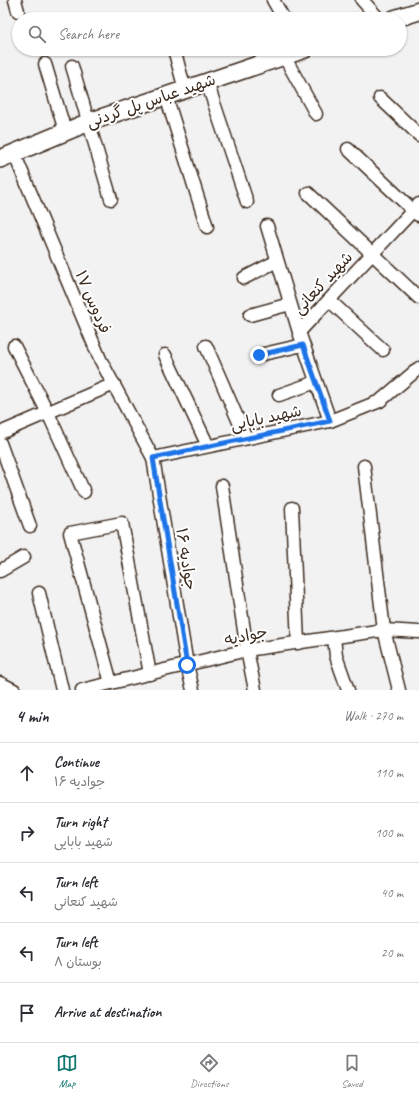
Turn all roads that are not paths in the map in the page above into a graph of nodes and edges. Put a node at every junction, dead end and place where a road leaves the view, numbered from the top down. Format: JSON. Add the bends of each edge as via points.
{"nodes":[{"id":1,"x":273,"y":0,"type":"edge"},
{"id":2,"x":362,"y":0,"type":"edge"},
{"id":3,"x":419,"y":11,"type":"edge"},
{"id":4,"x":280,"y":12,"type":"edge"},
{"id":5,"x":373,"y":12,"type":"edge"},
{"id":6,"x":407,"y":15,"type":"edge"},
{"id":7,"x":176,"y":56,"type":"edge"},
{"id":8,"x":284,"y":56,"type":"joint"},
{"id":9,"x":45,"y":64,"type":"dead end"},
{"id":10,"x":72,"y":66,"type":"dead end"},
{"id":11,"x":207,"y":82,"type":"junction"},
{"id":12,"x":185,"y":90,"type":"junction"},
{"id":13,"x":166,"y":96,"type":"junction"},
{"id":14,"x":380,"y":98,"type":"dead end"},
{"id":15,"x":316,"y":114,"type":"dead end"},
{"id":16,"x":89,"y":122,"type":"junction"},
{"id":17,"x":65,"y":131,"type":"junction"},
{"id":18,"x":419,"y":135,"type":"edge"},
{"id":19,"x":348,"y":149,"type":"dead end"},
{"id":20,"x":7,"y":156,"type":"edge"},
{"id":21,"x":308,"y":193,"type":"dead end"},
{"id":22,"x":111,"y":199,"type":"dead end"},
{"id":23,"x":247,"y":202,"type":"dead end"},
{"id":24,"x":417,"y":210,"type":"edge"},
{"id":25,"x":267,"y":226,"type":"dead end"},
{"id":26,"x":207,"y":227,"type":"dead end"},
{"id":27,"x":373,"y":253,"type":"junction"},
{"id":28,"x":277,"y":260,"type":"junction"},
{"id":29,"x":244,"y":278,"type":"dead end"},
{"id":30,"x":419,"y":298,"type":"edge"},
{"id":31,"x":329,"y":300,"type":"junction"},
{"id":32,"x":290,"y":304,"type":"junction"},
{"id":33,"x":250,"y":315,"type":"dead end"},
{"id":34,"x":299,"y":332,"type":"junction"},
{"id":35,"x":303,"y":345,"type":"junction"},
{"id":36,"x":14,"y":346,"type":"dead end"},
{"id":37,"x":206,"y":346,"type":"dead end"},
{"id":38,"x":383,"y":350,"type":"dead end"},
{"id":39,"x":165,"y":355,"type":"dead end"},
{"id":40,"x":259,"y":355,"type":"dead end"},
{"id":41,"x":419,"y":368,"type":"edge"},
{"id":42,"x":316,"y":382,"type":"junction"},
{"id":43,"x":114,"y":384,"type":"junction"},
{"id":44,"x":279,"y":395,"type":"dead end"},
{"id":45,"x":48,"y":413,"type":"junction"},
{"id":46,"x":330,"y":421,"type":"junction"},
{"id":47,"x":0,"y":433,"type":"edge"},
{"id":48,"x":246,"y":438,"type":"junction"},
{"id":49,"x":0,"y":443,"type":"edge"},
{"id":50,"x":208,"y":446,"type":"junction"},
{"id":51,"x":153,"y":458,"type":"junction"},
{"id":52,"x":364,"y":466,"type":"dead end"},
{"id":53,"x":222,"y":486,"type":"dead end"},
{"id":54,"x":84,"y":492,"type":"dead end"},
{"id":55,"x":292,"y":508,"type":"dead end"},
{"id":56,"x":30,"y":526,"type":"dead end"},
{"id":57,"x":24,"y":557,"type":"dead end"},
{"id":58,"x":0,"y":572,"type":"edge"},
{"id":59,"x":39,"y":593,"type":"dead end"},
{"id":60,"x":384,"y":630,"type":"junction"},
{"id":61,"x":419,"y":632,"type":"edge"},
{"id":62,"x":334,"y":638,"type":"junction"},
{"id":63,"x":298,"y":643,"type":"junction"},
{"id":64,"x":247,"y":650,"type":"junction"},
{"id":65,"x":187,"y":665,"type":"junction"},
{"id":66,"x":150,"y":674,"type":"junction"},
{"id":67,"x":0,"y":683,"type":"edge"},
{"id":68,"x":118,"y":685,"type":"edge"},
{"id":69,"x":14,"y":690,"type":"edge"},
{"id":70,"x":62,"y":690,"type":"edge"},
{"id":71,"x":82,"y":690,"type":"edge"},
{"id":72,"x":193,"y":690,"type":"edge"},
{"id":73,"x":255,"y":690,"type":"edge"},
{"id":74,"x":348,"y":690,"type":"edge"},
{"id":75,"x":399,"y":690,"type":"edge"}],
"edges":[{"from":1,"to":4,"type":"street"},
{"from":2,"to":5,"type":"street"},
{"from":3,"to":6,"type":"street"},
{"from":7,"to":12,"type":"street"},
{"from":8,"to":11,"type":"street","name":"شهید عباس پل گردنی"},
{"from":8,"to":15,"type":"street"},
{"from":9,"to":17,"type":"street"},
{"from":10,"to":16,"type":"street"},
{"from":11,"to":12,"type":"street","name":"شهید عباس پل گردنی"},
{"from":11,"to":23,"type":"street"},
{"from":12,"to":13,"type":"street","name":"شهید عباس پل گردنی"},
{"from":13,"to":16,"type":"street","name":"شهید عباس پل گردنی"},
{"from":13,"to":26,"type":"street"},
{"from":14,"to":18,"type":"street"},
{"from":16,"to":17,"type":"street","name":"شهید عباس پل گردنی"},
{"from":16,"to":22,"type":"street"},
{"from":17,"to":20,"type":"street","name":"شهید عباس پل گردنی"},
{"from":19,"to":24,"type":"street"},
{"from":20,"to":43,"type":"street","name":"فردوس ۱۷","via":[[100,359]]},
{"from":21,"to":27,"type":"street"},
{"from":24,"to":27,"type":"street","name":"شهید کنعانی"},
{"from":25,"to":28,"type":"street"},
{"from":27,"to":30,"type":"street"},
{"from":27,"to":31,"type":"street","name":"شهید کنعانی"},
{"from":28,"to":29,"type":"street"},
{"from":28,"to":32,"type":"street"},
{"from":31,"to":34,"type":"street","name":"شهید کنعانی"},
{"from":31,"to":38,"type":"street"},
{"from":32,"to":33,"type":"street"},
{"from":32,"to":34,"type":"street"},
{"from":34,"to":35,"type":"street","name":"شهید کنعانی"},
{"from":35,"to":40,"type":"street"},
{"from":35,"to":42,"type":"street","name":"شهید کنعانی"},
{"from":36,"to":45,"type":"street"},
{"from":37,"to":48,"type":"street"},
{"from":39,"to":50,"type":"street"},
{"from":41,"to":46,"type":"street","name":"شهید بابایی","via":[[380,401]]},
{"from":42,"to":44,"type":"street"},
{"from":42,"to":46,"type":"street","name":"شهید کنعانی"},
{"from":43,"to":45,"type":"street"},
{"from":43,"to":51,"type":"street","name":"فردوس ۱۷"},
{"from":45,"to":47,"type":"street"},
{"from":45,"to":54,"type":"street"},
{"from":46,"to":48,"type":"street","name":"شهید بابایی"},
{"from":48,"to":50,"type":"street","name":"شهید بابایی"},
{"from":49,"to":56,"type":"street"},
{"from":50,"to":51,"type":"street","name":"شهید بابایی"},
{"from":51,"to":65,"type":"street","name":"جوادیه ۱۶"},
{"from":52,"to":60,"type":"street"},
{"from":53,"to":64,"type":"street"},
{"from":55,"to":63,"type":"street"},
{"from":57,"to":58,"type":"street"},
{"from":59,"to":70,"type":"street"},
{"from":60,"to":61,"type":"street","name":"جوادیه"},
{"from":60,"to":62,"type":"street","name":"جوادیه"},
{"from":60,"to":75,"type":"street"},
{"from":62,"to":63,"type":"street","name":"جوادیه"},
{"from":62,"to":74,"type":"street","via":[[336,656]]},
{"from":63,"to":64,"type":"street","name":"جوادیه"},
{"from":64,"to":65,"type":"street","name":"جوادیه"},
{"from":64,"to":73,"type":"street"},
{"from":65,"to":66,"type":"street","name":"جوادیه"},
{"from":65,"to":72,"type":"street","name":"جوادیه ۱۶"},
{"from":66,"to":68,"type":"street","name":"جوادیه"},
{"from":66,"to":68,"type":"street","via":[[122,523],[70,533]]},
{"from":67,"to":69,"type":"street"},
{"from":68,"to":71,"type":"street","name":"جوادیه"}]}
